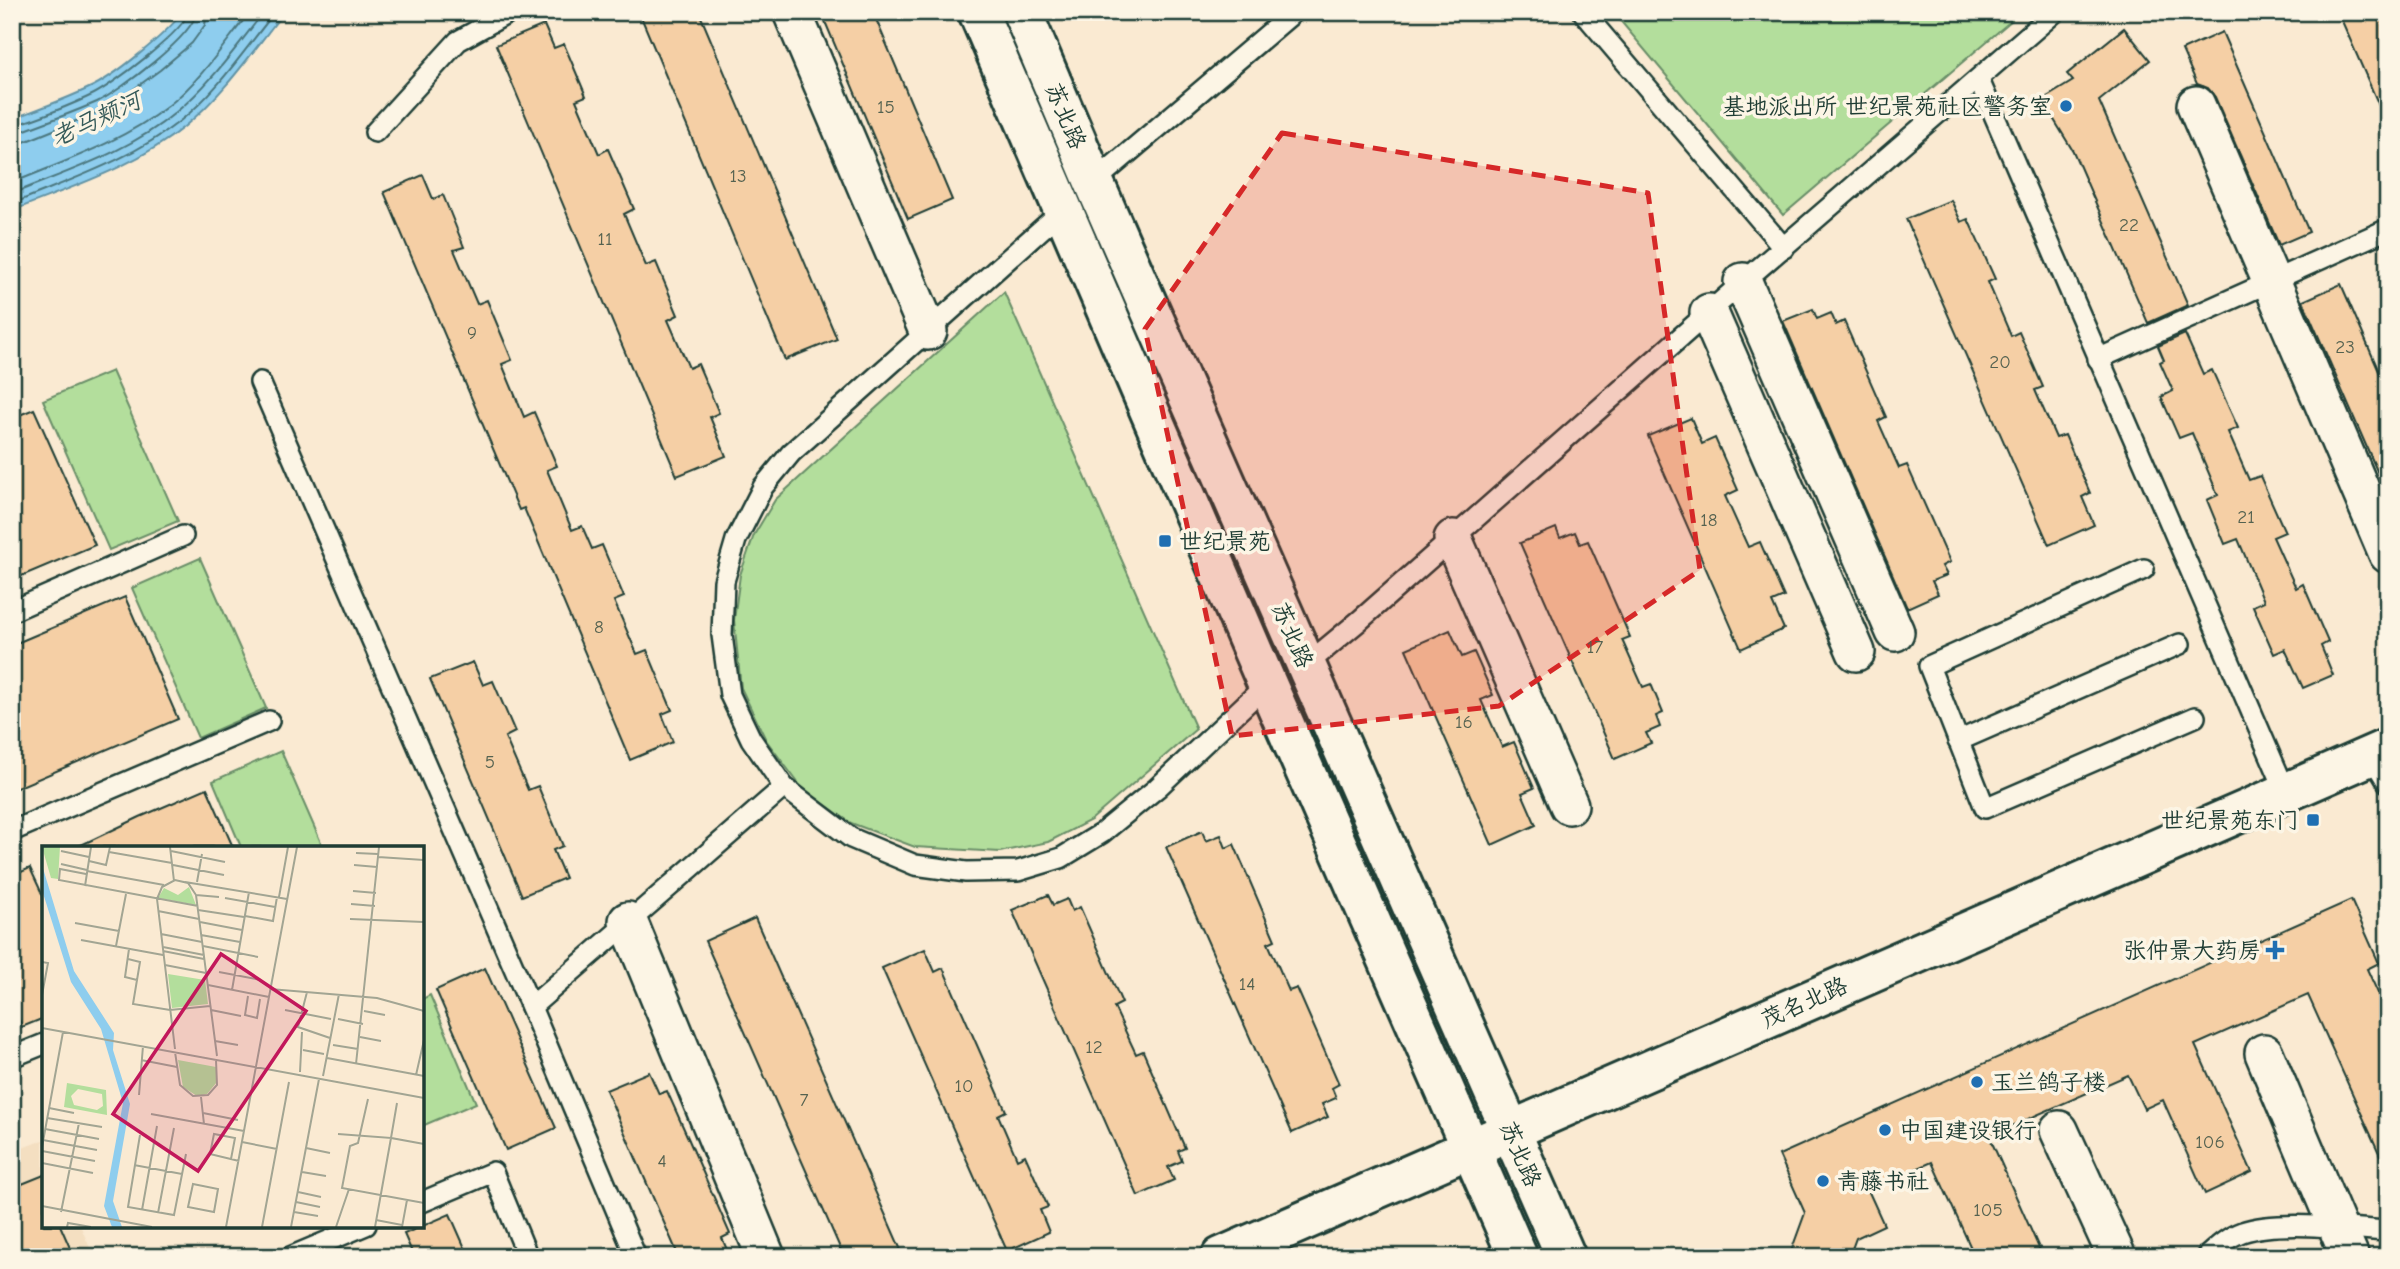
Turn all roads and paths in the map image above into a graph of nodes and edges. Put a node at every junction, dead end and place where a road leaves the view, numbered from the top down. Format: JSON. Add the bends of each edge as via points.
{"nodes":[{"id":1,"x":510,"y":12,"type":"edge"},
{"id":2,"x":792,"y":12,"type":"edge"},
{"id":3,"x":978,"y":12,"type":"edge"},
{"id":4,"x":1021,"y":12,"type":"edge"},
{"id":5,"x":1294,"y":12,"type":"edge"},
{"id":6,"x":1583,"y":12,"type":"edge"},
{"id":7,"x":2055,"y":12,"type":"edge"},
{"id":8,"x":1979,"y":80,"type":"junction"},
{"id":9,"x":2196,"y":105,"type":"dead end"},
{"id":10,"x":375,"y":132,"type":"dead end"},
{"id":11,"x":1094,"y":182,"type":"junction"},
{"id":12,"x":1063,"y":210,"type":"junction"},
{"id":13,"x":2388,"y":229,"type":"edge"},
{"id":14,"x":1784,"y":247,"type":"junction"},
{"id":15,"x":2272,"y":281,"type":"junction"},
{"id":16,"x":1744,"y":282,"type":"junction"},
{"id":17,"x":1709,"y":313,"type":"junction"},
{"id":18,"x":928,"y":331,"type":"junction"},
{"id":19,"x":2098,"y":359,"type":"junction"},
{"id":20,"x":260,"y":382,"type":"dead end"},
{"id":21,"x":183,"y":536,"type":"dead end"},
{"id":22,"x":1453,"y":539,"type":"junction"},
{"id":23,"x":2388,"y":554,"type":"edge"},
{"id":24,"x":2144,"y":569,"type":"dead end"},
{"id":25,"x":12,"y":611,"type":"edge"},
{"id":26,"x":1895,"y":632,"type":"dead end"},
{"id":27,"x":2180,"y":644,"type":"dead end"},
{"id":28,"x":1856,"y":652,"type":"dead end"},
{"id":29,"x":1306,"y":665,"type":"junction"},
{"id":30,"x":1267,"y":684,"type":"junction"},
{"id":31,"x":2195,"y":717,"type":"dead end"},
{"id":32,"x":268,"y":721,"type":"dead end"},
{"id":33,"x":1958,"y":741,"type":"junction"},
{"id":34,"x":2382,"y":762,"type":"edge"},
{"id":35,"x":784,"y":787,"type":"junction"},
{"id":36,"x":2286,"y":792,"type":"junction"},
{"id":37,"x":1569,"y":804,"type":"dead end"},
{"id":38,"x":12,"y":831,"type":"edge"},
{"id":39,"x":628,"y":921,"type":"junction"},
{"id":40,"x":531,"y":1007,"type":"junction"},
{"id":41,"x":42,"y":1045,"type":"edge"},
{"id":42,"x":2264,"y":1053,"type":"dead end"},
{"id":43,"x":12,"y":1058,"type":"edge"},
{"id":44,"x":2059,"y":1130,"type":"dead end"},
{"id":45,"x":1510,"y":1131,"type":"junction"},
{"id":46,"x":1471,"y":1148,"type":"junction"},
{"id":47,"x":424,"y":1201,"type":"edge"},
{"id":48,"x":361,"y":1227,"type":"edge"},
{"id":49,"x":2388,"y":1231,"type":"edge"},
{"id":50,"x":2345,"y":1243,"type":"edge"},
{"id":51,"x":290,"y":1257,"type":"edge"},
{"id":52,"x":528,"y":1257,"type":"edge"},
{"id":53,"x":636,"y":1257,"type":"edge"},
{"id":54,"x":766,"y":1257,"type":"edge"},
{"id":55,"x":1221,"y":1257,"type":"edge"},
{"id":56,"x":1518,"y":1257,"type":"edge"},
{"id":57,"x":1566,"y":1257,"type":"edge"},
{"id":58,"x":2117,"y":1257,"type":"edge"},
{"id":59,"x":2206,"y":1257,"type":"edge"}],
"edges":[{"from":1,"to":10,"type":"lane","via":[[458,41]]},
{"from":2,"to":18,"type":"street"},
{"from":3,"to":12,"type":"main road","name":"苏北路"},
{"from":4,"to":11,"type":"main road","name":"苏北路"},
{"from":5,"to":11,"type":"lane"},
{"from":6,"to":14,"type":"lane"},
{"from":7,"to":8,"type":"lane"},
{"from":8,"to":14,"type":"lane"},
{"from":8,"to":19,"type":"lane"},
{"from":9,"to":15,"type":"street"},
{"from":11,"to":29,"type":"main road","name":"苏北路"},
{"from":12,"to":18,"type":"lane"},
{"from":12,"to":30,"type":"main road","name":"苏北路"},
{"from":13,"to":15,"type":"lane"},
{"from":14,"to":16,"type":"lane"},
{"from":15,"to":19,"type":"lane"},
{"from":15,"to":23,"type":"street"},
{"from":16,"to":17,"type":"lane"},
{"from":16,"to":26,"type":"street"},
{"from":17,"to":22,"type":"lane"},
{"from":17,"to":28,"type":"street"},
{"from":18,"to":35,"type":"lane","via":[[791,453],[763,487],[736,540],[724,581],[722,635],[730,695],[751,739]]},
{"from":19,"to":36,"type":"lane"},
{"from":20,"to":40,"type":"lane"},
{"from":21,"to":25,"type":"lane"},
{"from":22,"to":29,"type":"lane"},
{"from":22,"to":37,"type":"street"},
{"from":24,"to":33,"type":"lane","via":[[1929,666]]},
{"from":27,"to":33,"type":"lane"},
{"from":29,"to":45,"type":"main road","name":"苏北路"},
{"from":30,"to":35,"type":"lane","via":[[1102,833],[1060,858],[1018,871],[966,872],[915,866],[851,838]]},
{"from":30,"to":46,"type":"main road","name":"苏北路"},
{"from":31,"to":33,"type":"lane","via":[[1984,808]]},
{"from":32,"to":38,"type":"lane"},
{"from":34,"to":36,"type":"main road","name":"茂名北路"},
{"from":35,"to":39,"type":"lane"},
{"from":36,"to":45,"type":"main road","name":"茂名北路"},
{"from":39,"to":40,"type":"lane"},
{"from":39,"to":54,"type":"street"},
{"from":40,"to":53,"type":"lane"},
{"from":41,"to":43,"type":"lane"},
{"from":42,"to":50,"type":"street"},
{"from":44,"to":58,"type":"street"},
{"from":45,"to":46,"type":"main road","name":"茂名北路"},
{"from":45,"to":57,"type":"main road","name":"苏北路"},
{"from":46,"to":55,"type":"main road","name":"茂名北路"},
{"from":46,"to":56,"type":"main road","name":"苏北路"},
{"from":47,"to":52,"type":"lane","via":[[493,1172]]},
{"from":48,"to":51,"type":"lane"},
{"from":49,"to":50,"type":"lane"},
{"from":50,"to":59,"type":"lane","via":[[2301,1227],[2255,1229],[2239,1233]]}]}
